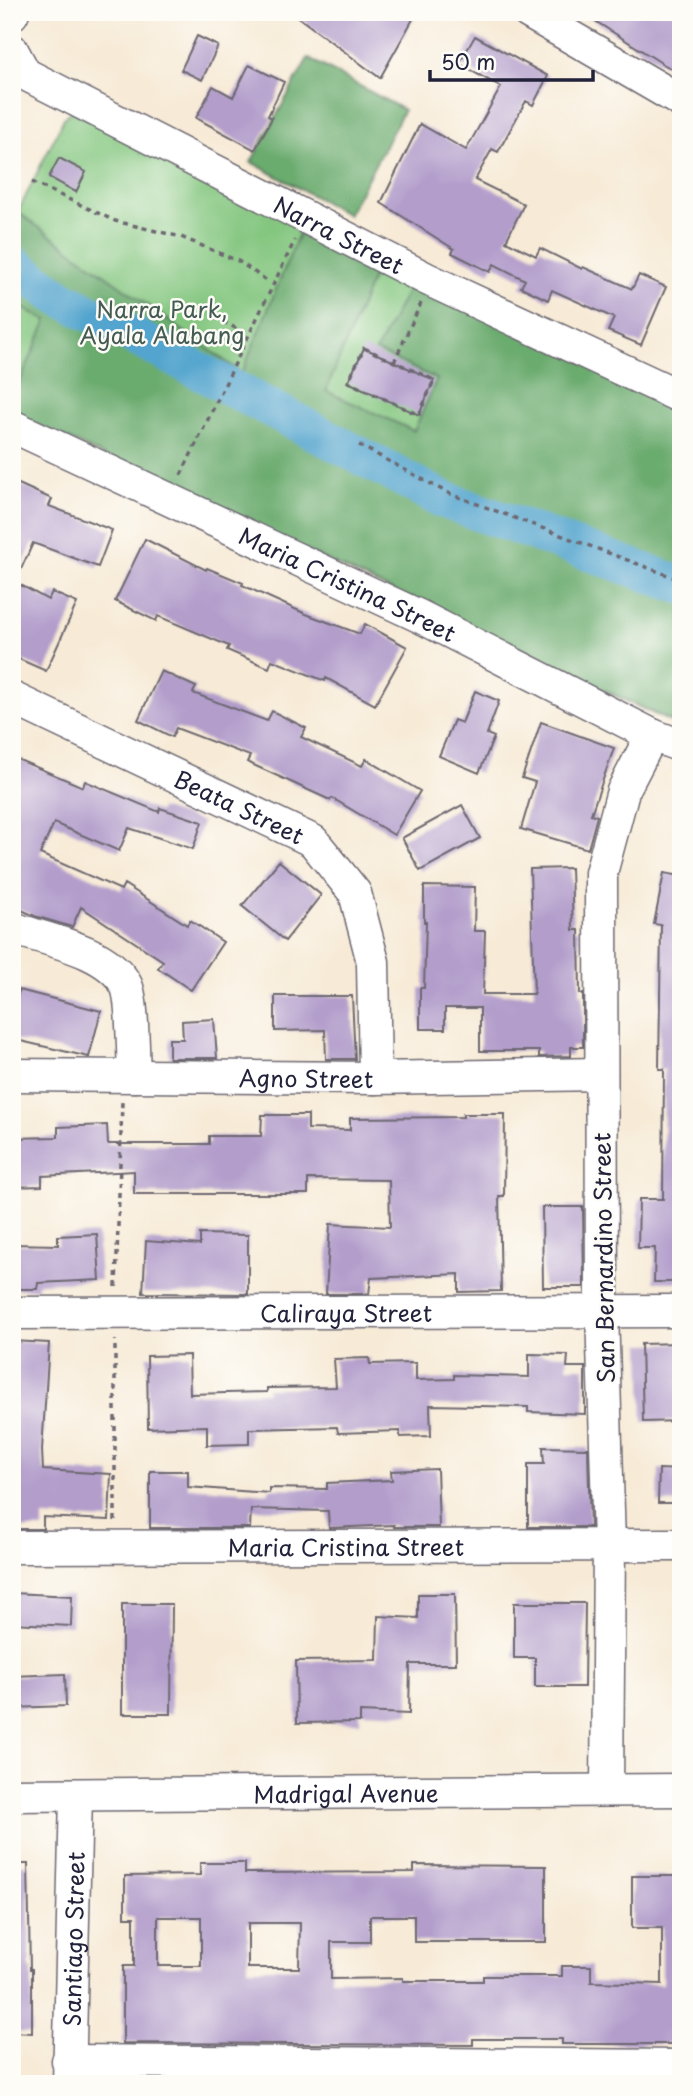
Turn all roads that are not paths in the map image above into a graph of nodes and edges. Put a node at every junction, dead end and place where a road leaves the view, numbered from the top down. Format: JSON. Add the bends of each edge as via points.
{"nodes":[{"id":1,"x":528,"y":12,"type":"edge"},
{"id":2,"x":12,"y":50,"type":"edge"},
{"id":3,"x":681,"y":102,"type":"edge"},
{"id":4,"x":681,"y":397,"type":"edge"},
{"id":5,"x":12,"y":426,"type":"edge"},
{"id":6,"x":12,"y":698,"type":"edge"},
{"id":7,"x":652,"y":735,"type":"junction"},
{"id":8,"x":681,"y":746,"type":"edge"},
{"id":9,"x":12,"y":928,"type":"edge"},
{"id":10,"x":601,"y":1074,"type":"junction"},
{"id":11,"x":12,"y":1075,"type":"edge"},
{"id":12,"x":134,"y":1076,"type":"junction"},
{"id":13,"x":375,"y":1079,"type":"junction"},
{"id":14,"x":602,"y":1311,"type":"junction"},
{"id":15,"x":681,"y":1311,"type":"edge"},
{"id":16,"x":12,"y":1313,"type":"edge"},
{"id":17,"x":609,"y":1544,"type":"junction"},
{"id":18,"x":681,"y":1545,"type":"edge"},
{"id":19,"x":12,"y":1546,"type":"edge"},
{"id":20,"x":607,"y":1790,"type":"junction"},
{"id":21,"x":681,"y":1790,"type":"edge"},
{"id":22,"x":12,"y":1795,"type":"edge"},
{"id":23,"x":76,"y":1795,"type":"junction"},
{"id":24,"x":681,"y":2066,"type":"edge"},
{"id":25,"x":69,"y":2072,"type":"edge"}],
"edges":[{"from":1,"to":3,"type":"street"},
{"from":2,"to":4,"type":"street","name":"Narra Street","via":[[25,74],[432,281]]},
{"from":5,"to":7,"type":"street","name":"Maria Cristina Street","via":[[419,616]]},
{"from":6,"to":13,"type":"street","name":"Beata Street","via":[[313,841],[355,892],[373,962]]},
{"from":7,"to":8,"type":"street","name":"Maria Cristina Street"},
{"from":7,"to":10,"type":"street","name":"San Bernardino Street","via":[[623,791],[601,873]]},
{"from":9,"to":12,"type":"street","via":[[84,951],[113,966],[127,987]]},
{"from":10,"to":13,"type":"street","name":"Agno Street"},
{"from":10,"to":14,"type":"street","name":"San Bernardino Street"},
{"from":11,"to":12,"type":"street","name":"Agno Street"},
{"from":12,"to":13,"type":"street","name":"Agno Street"},
{"from":14,"to":15,"type":"street","name":"Caliraya Street"},
{"from":14,"to":16,"type":"street","name":"Caliraya Street"},
{"from":14,"to":17,"type":"street","name":"San Bernardino Street"},
{"from":17,"to":18,"type":"street","name":"Maria Cristina Street"},
{"from":17,"to":19,"type":"street","name":"Maria Cristina Street"},
{"from":17,"to":20,"type":"street","name":"San Bernardino Street"},
{"from":20,"to":21,"type":"street","name":"Madrigal Avenue"},
{"from":20,"to":23,"type":"street","name":"Madrigal Avenue"},
{"from":22,"to":23,"type":"street","name":"Madrigal Avenue"},
{"from":23,"to":25,"type":"street","name":"Santiago Street"},
{"from":24,"to":25,"type":"street"}]}
